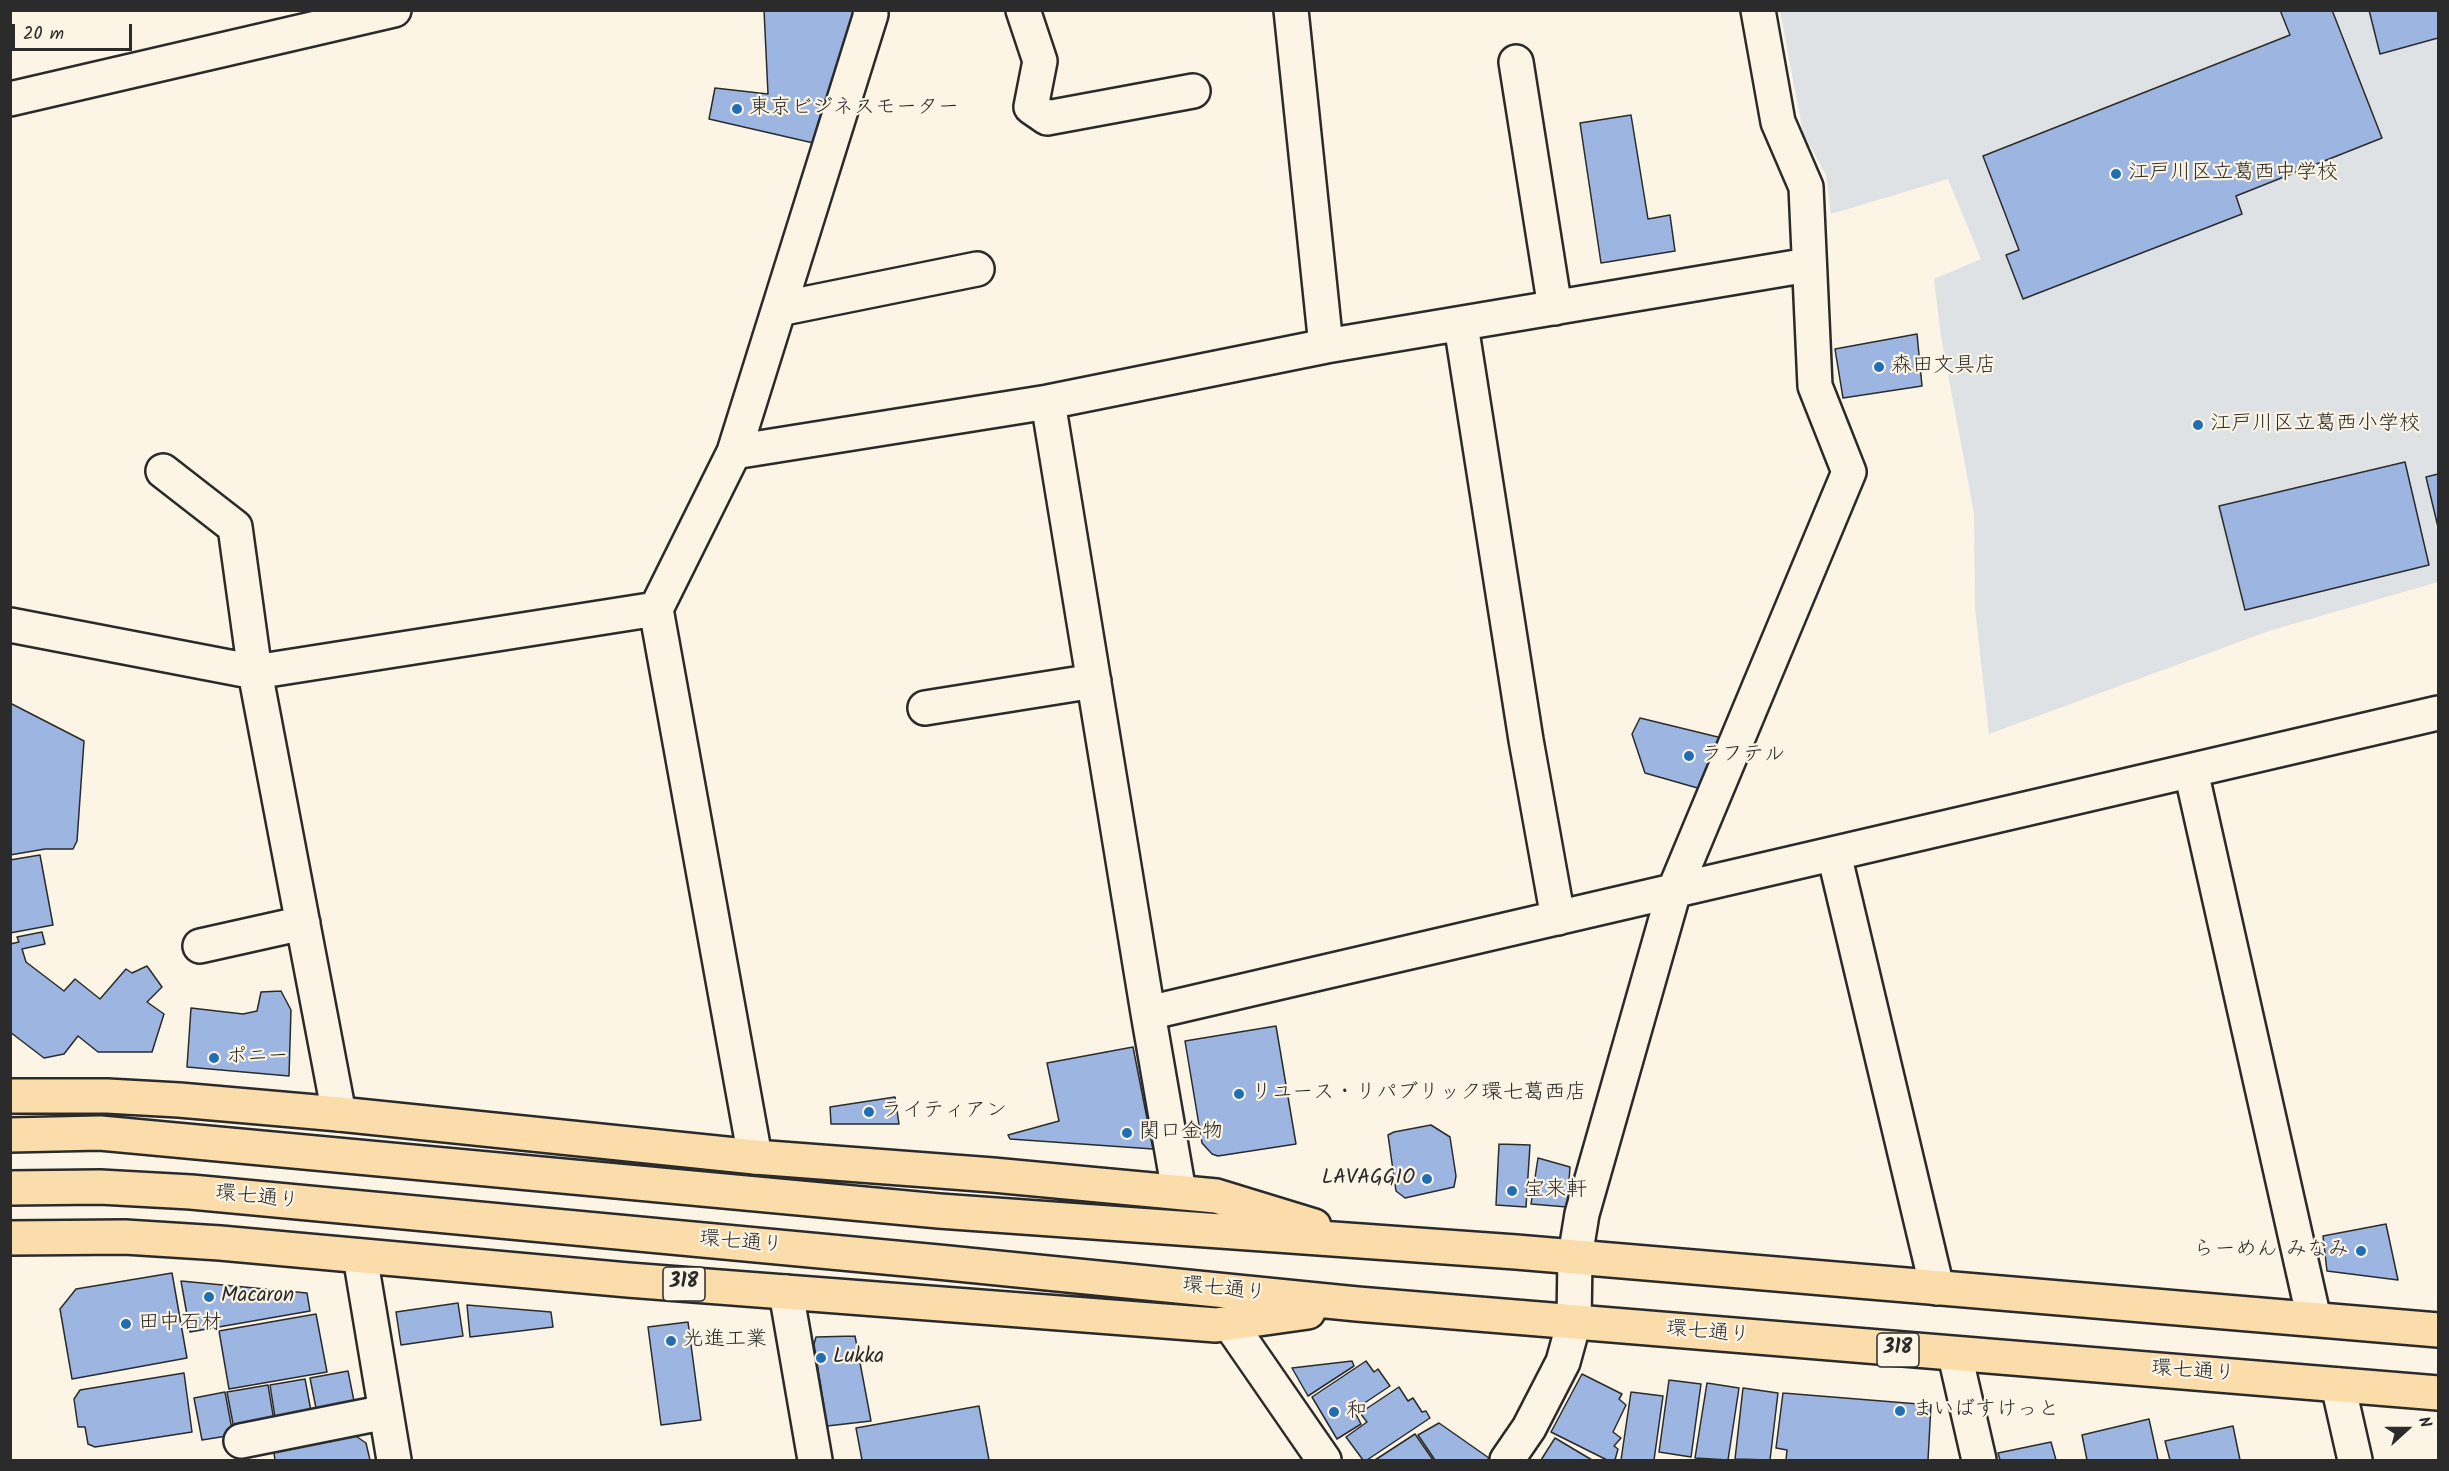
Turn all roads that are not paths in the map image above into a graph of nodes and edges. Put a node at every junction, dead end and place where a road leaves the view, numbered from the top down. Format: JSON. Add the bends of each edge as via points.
{"nodes":[{"id":1,"x":394,"y":10,"type":"edge"},
{"id":2,"x":870,"y":10,"type":"edge"},
{"id":3,"x":1023,"y":10,"type":"edge"},
{"id":4,"x":1291,"y":10,"type":"edge"},
{"id":5,"x":1758,"y":10,"type":"edge"},
{"id":6,"x":1516,"y":62,"type":"dead end"},
{"id":7,"x":1193,"y":91,"type":"dead end"},
{"id":8,"x":10,"y":99,"type":"edge"},
{"id":9,"x":1808,"y":265,"type":"junction"},
{"id":10,"x":977,"y":269,"type":"dead end"},
{"id":11,"x":1555,"y":308,"type":"junction"},
{"id":12,"x":779,"y":309,"type":"junction"},
{"id":13,"x":1461,"y":325,"type":"junction"},
{"id":14,"x":1326,"y":346,"type":"junction"},
{"id":15,"x":1048,"y":402,"type":"junction"},
{"id":16,"x":734,"y":452,"type":"junction"},
{"id":17,"x":163,"y":471,"type":"dead end"},
{"id":18,"x":656,"y":609,"type":"junction"},
{"id":19,"x":10,"y":625,"type":"edge"},
{"id":20,"x":255,"y":672,"type":"junction"},
{"id":21,"x":1094,"y":681,"type":"junction"},
{"id":22,"x":925,"y":708,"type":"dead end"},
{"id":23,"x":2439,"y":713,"type":"edge"},
{"id":24,"x":2190,"y":771,"type":"junction"},
{"id":25,"x":1834,"y":854,"type":"junction"},
{"id":26,"x":1674,"y":891,"type":"junction"},
{"id":27,"x":1558,"y":918,"type":"junction"},
{"id":28,"x":303,"y":923,"type":"junction"},
{"id":29,"x":200,"y":946,"type":"dead end"},
{"id":30,"x":1148,"y":1013,"type":"junction"},
{"id":31,"x":10,"y":1096,"type":"edge"},
{"id":32,"x":339,"y":1114,"type":"junction"},
{"id":33,"x":10,"y":1135,"type":"edge"},
{"id":34,"x":755,"y":1157,"type":"junction"},
{"id":35,"x":10,"y":1188,"type":"edge"},
{"id":36,"x":1179,"y":1192,"type":"junction"},
{"id":37,"x":10,"y":1238,"type":"edge"},
{"id":38,"x":1371,"y":1243,"type":"junction"},
{"id":39,"x":360,"y":1256,"type":"junction"},
{"id":40,"x":1575,"y":1257,"type":"junction"},
{"id":41,"x":1937,"y":1288,"type":"junction"},
{"id":42,"x":786,"y":1292,"type":"junction"},
{"id":43,"x":1357,"y":1304,"type":"junction"},
{"id":44,"x":2314,"y":1319,"type":"junction"},
{"id":45,"x":1574,"y":1322,"type":"junction"},
{"id":46,"x":1230,"y":1324,"type":"junction"},
{"id":47,"x":2439,"y":1330,"type":"edge"},
{"id":48,"x":1955,"y":1355,"type":"junction"},
{"id":49,"x":2338,"y":1385,"type":"junction"},
{"id":50,"x":2439,"y":1393,"type":"edge"},
{"id":51,"x":386,"y":1412,"type":"junction"},
{"id":52,"x":240,"y":1441,"type":"dead end"},
{"id":53,"x":394,"y":1461,"type":"edge"},
{"id":54,"x":815,"y":1461,"type":"edge"},
{"id":55,"x":1324,"y":1461,"type":"edge"},
{"id":56,"x":1507,"y":1461,"type":"edge"},
{"id":57,"x":1979,"y":1461,"type":"edge"},
{"id":58,"x":2355,"y":1461,"type":"edge"}],
"edges":[{"from":1,"to":8,"type":"street"},
{"from":2,"to":12,"type":"street"},
{"from":3,"to":7,"type":"street","via":[[1040,61],[1030,107],[1047,118]]},
{"from":4,"to":14,"type":"street"},
{"from":5,"to":9,"type":"street","via":[[1778,122],[1806,187]]},
{"from":6,"to":11,"type":"street"},
{"from":9,"to":11,"type":"street"},
{"from":9,"to":26,"type":"street","via":[[1815,386],[1849,472]]},
{"from":10,"to":12,"type":"street"},
{"from":11,"to":13,"type":"street"},
{"from":12,"to":16,"type":"street"},
{"from":13,"to":14,"type":"street"},
{"from":13,"to":27,"type":"street"},
{"from":14,"to":15,"type":"street"},
{"from":15,"to":16,"type":"street"},
{"from":15,"to":21,"type":"street"},
{"from":16,"to":18,"type":"street"},
{"from":17,"to":20,"type":"street","via":[[234,527]]},
{"from":18,"to":20,"type":"street"},
{"from":18,"to":34,"type":"street"},
{"from":19,"to":20,"type":"street"},
{"from":20,"to":28,"type":"street"},
{"from":21,"to":22,"type":"street"},
{"from":21,"to":30,"type":"street"},
{"from":23,"to":24,"type":"street"},
{"from":24,"to":25,"type":"street"},
{"from":24,"to":44,"type":"street"},
{"from":25,"to":26,"type":"street"},
{"from":25,"to":41,"type":"street"},
{"from":26,"to":27,"type":"street"},
{"from":26,"to":40,"type":"street","via":[[1582,1214]]},
{"from":27,"to":30,"type":"street"},
{"from":28,"to":29,"type":"street"},
{"from":28,"to":32,"type":"street"},
{"from":30,"to":36,"type":"street"},
{"from":31,"to":32,"type":"main road","via":[[107,1096]]},
{"from":32,"to":34,"type":"main road"},
{"from":33,"to":38,"type":"main road","via":[[100,1133],[939,1212]]},
{"from":34,"to":36,"type":"main road"},
{"from":35,"to":43,"type":"main road","name":"環七通り","number":"318","via":[[191,1192]]},
{"from":36,"to":38,"type":"main road","via":[[1216,1196]]},
{"from":37,"to":39,"type":"main road","number":"318","via":[[125,1237]]},
{"from":38,"to":40,"type":"main road"},
{"from":39,"to":42,"type":"main road","number":"318"},
{"from":39,"to":51,"type":"street"},
{"from":40,"to":41,"type":"main road"},
{"from":40,"to":45,"type":"street"},
{"from":41,"to":44,"type":"main road"},
{"from":42,"to":46,"type":"main road","number":"318"},
{"from":42,"to":54,"type":"street"},
{"from":43,"to":45,"type":"main road","name":"環七通り","number":"318"},
{"from":43,"to":46,"type":"main road","number":"318"},
{"from":44,"to":47,"type":"main road"},
{"from":45,"to":48,"type":"main road","name":"環七通り","number":"318"},
{"from":45,"to":56,"type":"street","via":[[1563,1362]]},
{"from":46,"to":55,"type":"street"},
{"from":48,"to":49,"type":"main road","name":"環七通り","number":"318"},
{"from":48,"to":57,"type":"street"},
{"from":49,"to":50,"type":"main road","name":"環七通り","number":"318"},
{"from":49,"to":58,"type":"street"},
{"from":51,"to":52,"type":"street"},
{"from":51,"to":53,"type":"street"}]}
